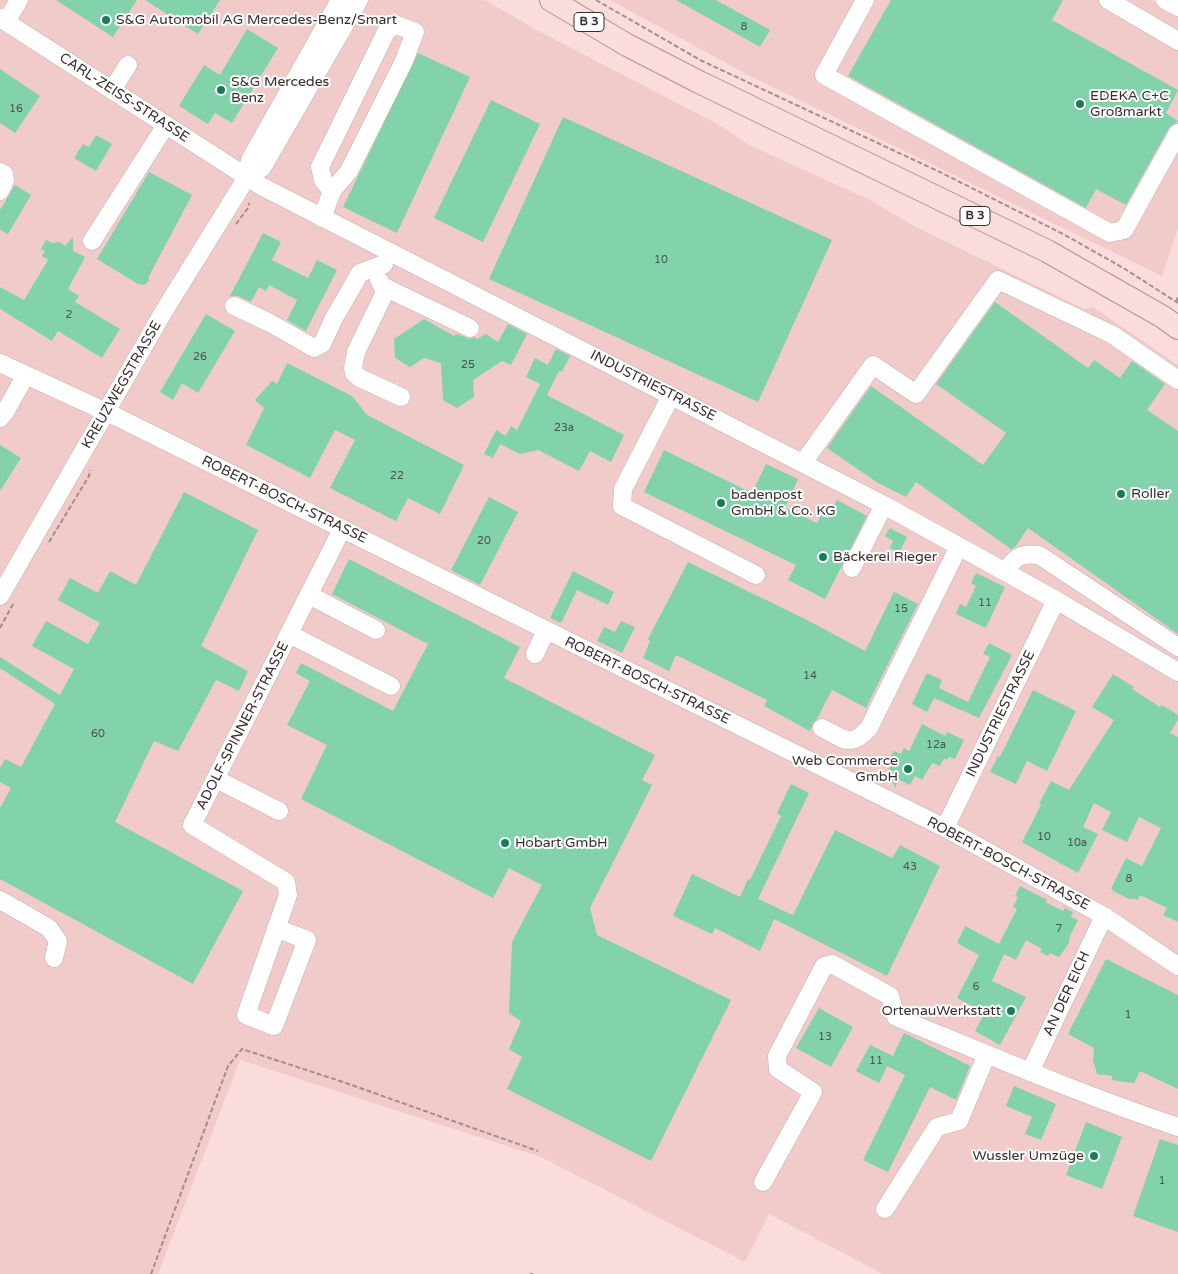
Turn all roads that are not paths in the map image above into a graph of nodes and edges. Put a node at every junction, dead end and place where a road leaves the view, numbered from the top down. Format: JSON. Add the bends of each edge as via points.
{"nodes":[{"id":1,"x":19,"y":0,"type":"edge"},
{"id":2,"x":340,"y":0,"type":"edge"},
{"id":3,"x":360,"y":0,"type":"edge"},
{"id":4,"x":551,"y":0,"type":"edge"},
{"id":5,"x":865,"y":0,"type":"edge"},
{"id":6,"x":1108,"y":0,"type":"edge"},
{"id":7,"x":1165,"y":0,"type":"edge"},
{"id":8,"x":1178,"y":7,"type":"edge"},
{"id":9,"x":3,"y":20,"type":"edge"},
{"id":10,"x":1178,"y":41,"type":"edge"},
{"id":11,"x":128,"y":65,"type":"dead end"},
{"id":12,"x":112,"y":90,"type":"junction"},
{"id":13,"x":166,"y":125,"type":"junction"},
{"id":14,"x":1178,"y":133,"type":"edge"},
{"id":15,"x":0,"y":172,"type":"edge"},
{"id":16,"x":254,"y":181,"type":"junction"},
{"id":17,"x":0,"y":191,"type":"edge"},
{"id":18,"x":332,"y":191,"type":"junction"},
{"id":19,"x":322,"y":218,"type":"junction"},
{"id":20,"x":92,"y":241,"type":"dead end"},
{"id":21,"x":387,"y":258,"type":"junction"},
{"id":22,"x":387,"y":288,"type":"junction"},
{"id":23,"x":234,"y":306,"type":"dead end"},
{"id":24,"x":470,"y":328,"type":"dead end"},
{"id":25,"x":1178,"y":328,"type":"edge"},
{"id":26,"x":0,"y":363,"type":"edge"},
{"id":27,"x":26,"y":375,"type":"junction"},
{"id":28,"x":1178,"y":380,"type":"edge"},
{"id":29,"x":671,"y":396,"type":"junction"},
{"id":30,"x":401,"y":397,"type":"dead end"},
{"id":31,"x":106,"y":412,"type":"junction"},
{"id":32,"x":0,"y":418,"type":"edge"},
{"id":33,"x":803,"y":463,"type":"junction"},
{"id":34,"x":884,"y":505,"type":"junction"},
{"id":35,"x":342,"y":529,"type":"junction"},
{"id":36,"x":959,"y":546,"type":"junction"},
{"id":37,"x":852,"y":568,"type":"dead end"},
{"id":38,"x":1005,"y":572,"type":"junction"},
{"id":39,"x":756,"y":575,"type":"dead end"},
{"id":40,"x":309,"y":595,"type":"junction"},
{"id":41,"x":7,"y":600,"type":"edge"},
{"id":42,"x":1056,"y":600,"type":"junction"},
{"id":43,"x":376,"y":630,"type":"dead end"},
{"id":44,"x":546,"y":630,"type":"junction"},
{"id":45,"x":289,"y":634,"type":"junction"},
{"id":46,"x":1178,"y":647,"type":"edge"},
{"id":47,"x":535,"y":654,"type":"dead end"},
{"id":48,"x":1176,"y":667,"type":"edge"},
{"id":49,"x":391,"y":686,"type":"dead end"},
{"id":50,"x":822,"y":728,"type":"dead end"},
{"id":51,"x":216,"y":779,"type":"junction"},
{"id":52,"x":279,"y":811,"type":"dead end"},
{"id":53,"x":945,"y":828,"type":"junction"},
{"id":54,"x":0,"y":900,"type":"edge"},
{"id":55,"x":1104,"y":916,"type":"junction"},
{"id":56,"x":276,"y":928,"type":"junction"},
{"id":57,"x":54,"y":958,"type":"dead end"},
{"id":58,"x":1178,"y":966,"type":"edge"},
{"id":59,"x":987,"y":1054,"type":"junction"},
{"id":60,"x":1030,"y":1072,"type":"junction"},
{"id":61,"x":1178,"y":1127,"type":"edge"},
{"id":62,"x":763,"y":1182,"type":"dead end"},
{"id":63,"x":885,"y":1209,"type":"dead end"}],
"edges":[{"from":1,"to":9,"type":"street"},
{"from":2,"to":16,"type":"street","name":"KREUZWEGSTRASSE","via":[[250,160]]},
{"from":3,"to":16,"type":"street","name":"KREUZWEGSTRASSE"},
{"from":4,"to":25,"type":"main road","number":"B 3","via":[[698,82],[1047,251]]},
{"from":5,"to":14,"type":"street","via":[[824,75],[1110,233],[1124,230]]},
{"from":6,"to":10,"type":"street"},
{"from":7,"to":8,"type":"street"},
{"from":9,"to":12,"type":"street","name":"CARL-ZEISS-STRASSE"},
{"from":11,"to":12,"type":"street"},
{"from":12,"to":13,"type":"street","name":"CARL-ZEISS-STRASSE"},
{"from":13,"to":16,"type":"street","name":"CARL-ZEISS-STRASSE"},
{"from":13,"to":20,"type":"street"},
{"from":15,"to":17,"type":"street","via":[[5,180]]},
{"from":16,"to":19,"type":"street","name":"INDUSTRIESTRASSE"},
{"from":16,"to":31,"type":"street","name":"KREUZWEGSTRASSE","via":[[164,311]]},
{"from":18,"to":18,"type":"street","via":[[323,180],[320,167],[387,30],[397,25],[415,32],[404,61],[349,171]]},
{"from":18,"to":19,"type":"street"},
{"from":19,"to":21,"type":"street","name":"INDUSTRIESTRASSE"},
{"from":21,"to":22,"type":"street","via":[[379,280]]},
{"from":21,"to":23,"type":"street","via":[[360,273],[322,344],[314,348]]},
{"from":21,"to":29,"type":"street","name":"INDUSTRIESTRASSE"},
{"from":22,"to":24,"type":"street"},
{"from":22,"to":30,"type":"street","via":[[352,362],[354,373],[360,378]]},
{"from":26,"to":27,"type":"street"},
{"from":27,"to":31,"type":"street"},
{"from":27,"to":32,"type":"street"},
{"from":28,"to":33,"type":"street","via":[[1113,334],[998,280],[916,394],[874,365]]},
{"from":29,"to":33,"type":"street","name":"INDUSTRIESTRASSE"},
{"from":29,"to":39,"type":"street","via":[[623,489],[622,506]]},
{"from":31,"to":35,"type":"street","name":"ROBERT-BOSCH-STRASSE"},
{"from":31,"to":41,"type":"street","name":"KREUZWEGSTRASSE"},
{"from":33,"to":34,"type":"street","name":"INDUSTRIESTRASSE"},
{"from":34,"to":36,"type":"street","name":"INDUSTRIESTRASSE"},
{"from":34,"to":37,"type":"street"},
{"from":35,"to":40,"type":"street","name":"ADOLF-SPINNER-STRASSE"},
{"from":35,"to":44,"type":"street","name":"ROBERT-BOSCH-STRASSE"},
{"from":36,"to":38,"type":"street","name":"INDUSTRIESTRASSE"},
{"from":36,"to":50,"type":"street","via":[[869,728],[860,739],[848,741]]},
{"from":38,"to":42,"type":"street","name":"INDUSTRIESTRASSE"},
{"from":38,"to":46,"type":"street","via":[[1014,560],[1026,554],[1039,555]]},
{"from":40,"to":43,"type":"street"},
{"from":40,"to":45,"type":"street","name":"ADOLF-SPINNER-STRASSE"},
{"from":42,"to":48,"type":"street","name":"INDUSTRIESTRASSE"},
{"from":42,"to":53,"type":"street","name":"INDUSTRIESTRASSE"},
{"from":44,"to":47,"type":"street"},
{"from":44,"to":53,"type":"street","name":"ROBERT-BOSCH-STRASSE"},
{"from":45,"to":49,"type":"street"},
{"from":45,"to":51,"type":"street","name":"ADOLF-SPINNER-STRASSE"},
{"from":51,"to":52,"type":"street"},
{"from":51,"to":56,"type":"street","name":"ADOLF-SPINNER-STRASSE","via":[[192,825],[286,882],[288,895]]},
{"from":53,"to":55,"type":"street","name":"ROBERT-BOSCH-STRASSE"},
{"from":54,"to":57,"type":"street","via":[[49,928],[58,941]]},
{"from":55,"to":58,"type":"street","name":"ROBERT-BOSCH-STRASSE"},
{"from":55,"to":60,"type":"street","name":"AN DER EICH"},
{"from":56,"to":56,"type":"street","via":[[246,1015],[274,1026],[307,940]]},
{"from":59,"to":60,"type":"street"},
{"from":59,"to":62,"type":"street","via":[[896,1017],[890,996],[832,964],[824,966],[777,1056],[778,1069],[813,1092]]},
{"from":59,"to":63,"type":"street","via":[[959,1121],[937,1127]]},
{"from":60,"to":61,"type":"street"}]}
